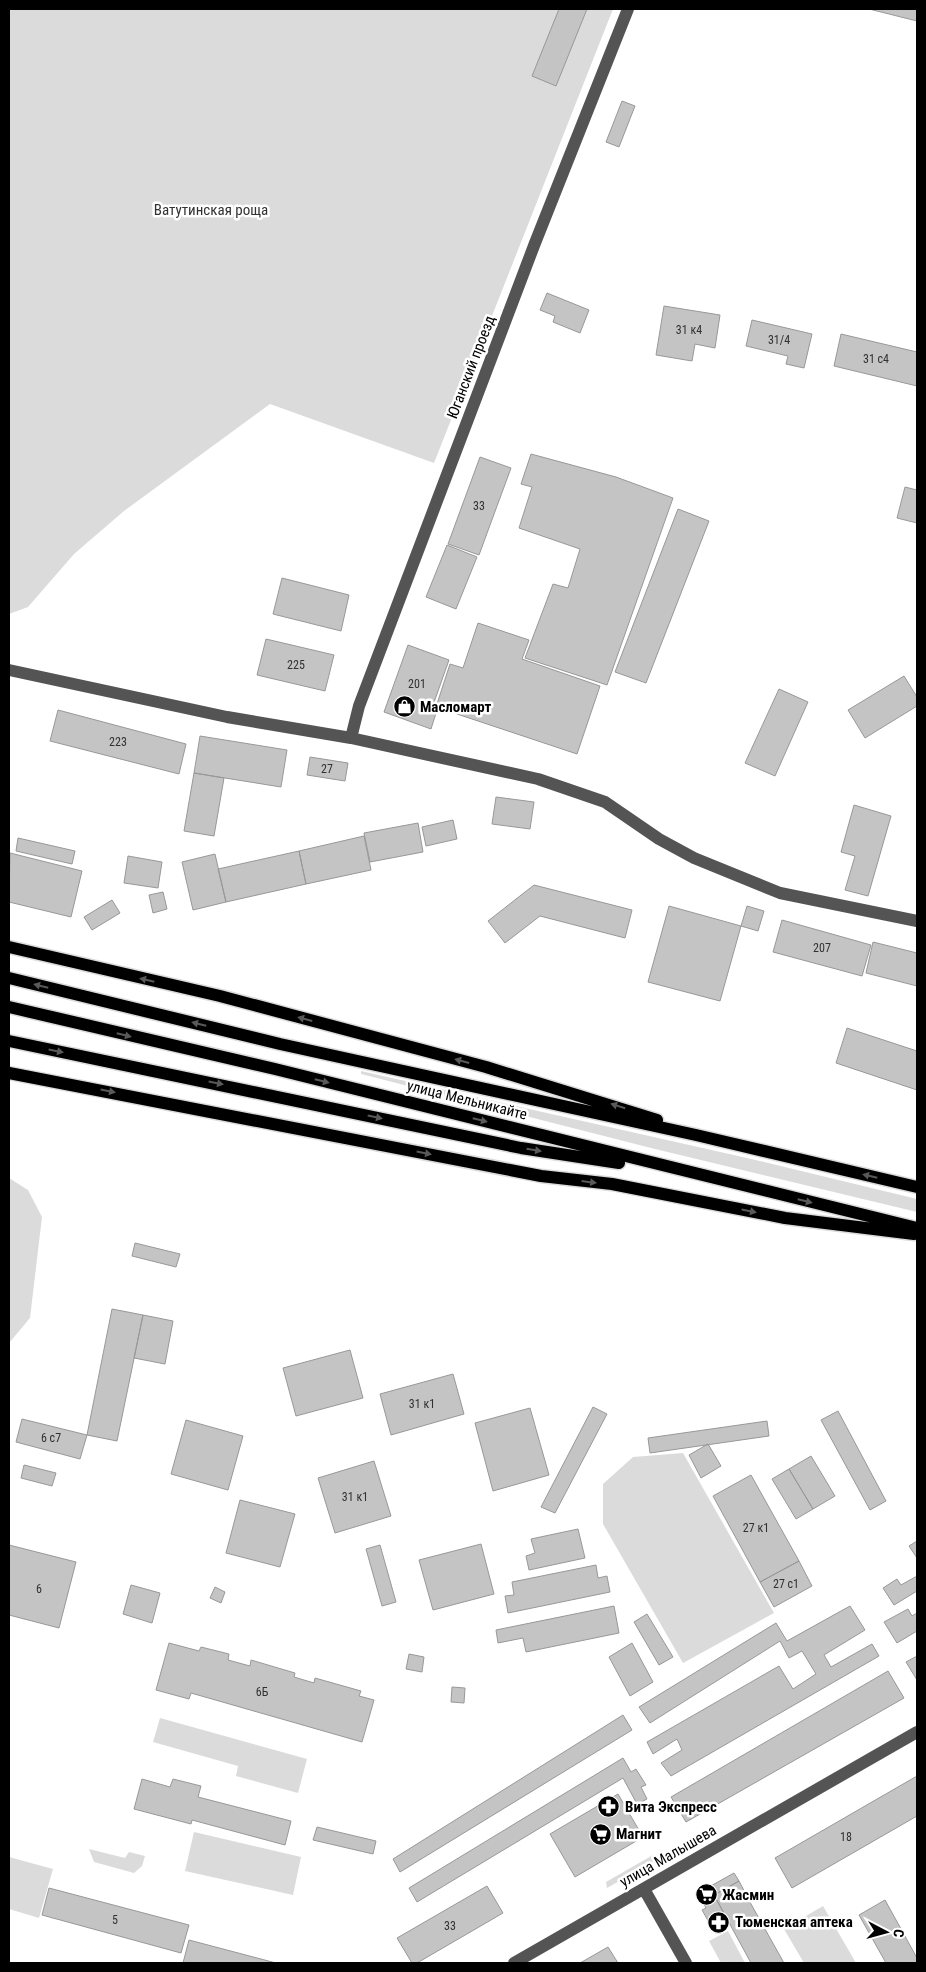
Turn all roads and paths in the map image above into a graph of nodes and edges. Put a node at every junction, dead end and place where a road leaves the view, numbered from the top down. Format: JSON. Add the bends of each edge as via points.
{"nodes":[{"id":1,"x":628,"y":9,"type":"edge"},
{"id":2,"x":9,"y":670,"type":"edge"},
{"id":3,"x":351,"y":738,"type":"junction"},
{"id":4,"x":917,"y":921,"type":"edge"},
{"id":5,"x":9,"y":947,"type":"edge"},
{"id":6,"x":9,"y":978,"type":"edge"},
{"id":7,"x":9,"y":1007,"type":"edge"},
{"id":8,"x":9,"y":1041,"type":"edge"},
{"id":9,"x":9,"y":1072,"type":"edge"},
{"id":10,"x":696,"y":1135,"type":"junction"},
{"id":11,"x":689,"y":1173,"type":"junction"},
{"id":12,"x":917,"y":1187,"type":"edge"},
{"id":13,"x":917,"y":1228,"type":"edge"},
{"id":14,"x":917,"y":1234,"type":"edge"},
{"id":15,"x":917,"y":1732,"type":"edge"},
{"id":16,"x":644,"y":1889,"type":"junction"},
{"id":17,"x":514,"y":1963,"type":"edge"},
{"id":18,"x":686,"y":1963,"type":"edge"}],
"edges":[{"from":1,"to":3,"type":"street","name":"Юганский проезд","via":[[535,243],[359,706]]},
{"from":2,"to":3,"type":"street","via":[[227,717]]},
{"from":3,"to":4,"type":"street","via":[[538,779],[605,802],[659,839],[694,858],[780,893]]},
{"from":10,"to":5,"type":"main road","one_way":true,"via":[[632,1110],[486,1067],[220,996]]},
{"from":10,"to":6,"type":"main road","name":"улица Мельникайте","one_way":true,"via":[[280,1044]]},
{"from":7,"to":11,"type":"main road","name":"улица Мельникайте","one_way":true,"via":[[275,1069]]},
{"from":8,"to":11,"type":"main road","one_way":true,"via":[[522,1148]]},
{"from":9,"to":14,"type":"main road","one_way":true,"via":[[541,1176],[612,1184],[785,1218]]},
{"from":12,"to":10,"type":"main road","name":"улица Мельникайте","one_way":true},
{"from":11,"to":13,"type":"main road","name":"улица Мельникайте","one_way":true},
{"from":15,"to":16,"type":"street","name":"улица Малышева"},
{"from":16,"to":17,"type":"street","name":"улица Малышева"},
{"from":16,"to":18,"type":"street"}]}
